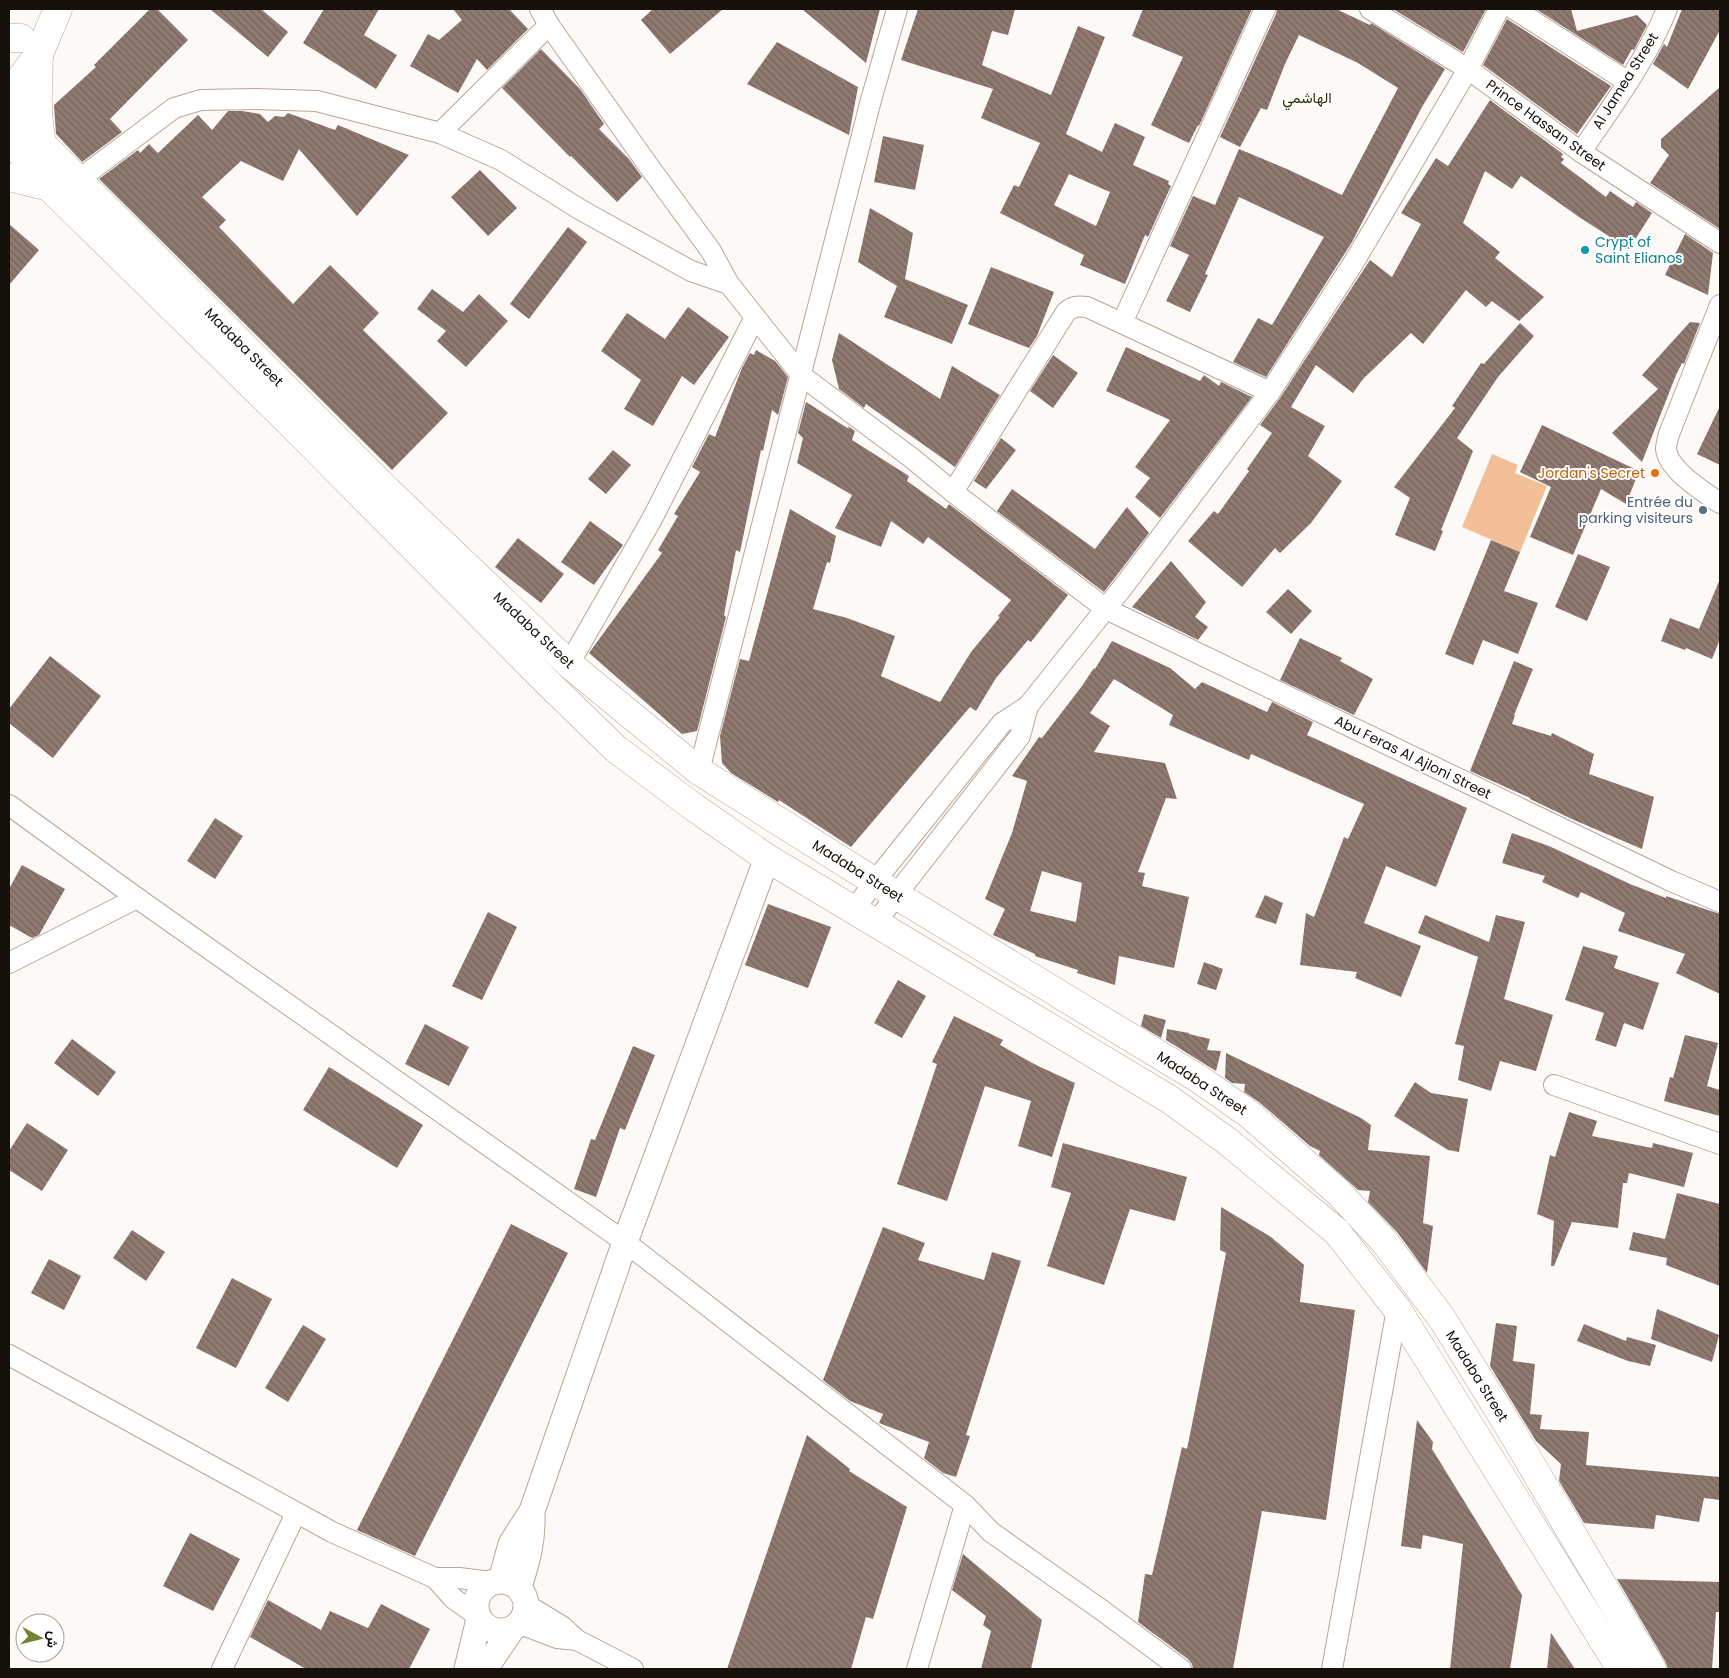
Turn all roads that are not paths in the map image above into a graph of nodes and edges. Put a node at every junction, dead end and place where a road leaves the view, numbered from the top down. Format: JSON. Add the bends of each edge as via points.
{"nodes":[{"id":1,"x":45,"y":9,"type":"edge"},
{"id":2,"x":58,"y":9,"type":"edge"},
{"id":3,"x":896,"y":9,"type":"edge"},
{"id":4,"x":1265,"y":9,"type":"edge"},
{"id":5,"x":1370,"y":9,"type":"edge"},
{"id":6,"x":1499,"y":9,"type":"edge"},
{"id":7,"x":1514,"y":9,"type":"edge"},
{"id":8,"x":1667,"y":9,"type":"edge"},
{"id":9,"x":544,"y":17,"type":"edge"},
{"id":10,"x":20,"y":46,"type":"edge"},
{"id":11,"x":1468,"y":69,"type":"junction"},
{"id":12,"x":1628,"y":82,"type":"junction"},
{"id":13,"x":9,"y":94,"type":"edge"},
{"id":14,"x":9,"y":99,"type":"edge"},
{"id":15,"x":440,"y":133,"type":"junction"},
{"id":16,"x":9,"y":138,"type":"edge"},
{"id":17,"x":42,"y":144,"type":"junction"},
{"id":18,"x":1581,"y":152,"type":"junction"},
{"id":19,"x":9,"y":177,"type":"edge"},
{"id":20,"x":78,"y":180,"type":"junction"},
{"id":21,"x":50,"y":187,"type":"junction"},
{"id":22,"x":1720,"y":243,"type":"edge"},
{"id":23,"x":729,"y":284,"type":"junction"},
{"id":24,"x":1720,"y":305,"type":"edge"},
{"id":25,"x":755,"y":317,"type":"junction"},
{"id":26,"x":1122,"y":323,"type":"junction"},
{"id":27,"x":802,"y":376,"type":"junction"},
{"id":28,"x":1270,"y":392,"type":"junction"},
{"id":29,"x":952,"y":492,"type":"junction"},
{"id":30,"x":1720,"y":503,"type":"edge"},
{"id":31,"x":1106,"y":609,"type":"junction"},
{"id":32,"x":569,"y":664,"type":"junction"},
{"id":33,"x":700,"y":770,"type":"junction"},
{"id":34,"x":9,"y":805,"type":"edge"},
{"id":35,"x":767,"y":858,"type":"junction"},
{"id":36,"x":885,"y":888,"type":"junction"},
{"id":37,"x":137,"y":898,"type":"junction"},
{"id":38,"x":1720,"y":902,"type":"edge"},
{"id":39,"x":865,"y":917,"type":"junction"},
{"id":40,"x":9,"y":964,"type":"edge"},
{"id":41,"x":1554,"y":1085,"type":"dead end"},
{"id":42,"x":1720,"y":1144,"type":"edge"},
{"id":43,"x":625,"y":1242,"type":"junction"},
{"id":44,"x":1397,"y":1309,"type":"junction"},
{"id":45,"x":9,"y":1355,"type":"edge"},
{"id":46,"x":965,"y":1505,"type":"junction"},
{"id":47,"x":296,"y":1513,"type":"junction"},
{"id":48,"x":435,"y":1578,"type":"junction"},
{"id":49,"x":511,"y":1601,"type":"junction"},
{"id":50,"x":479,"y":1618,"type":"junction"},
{"id":51,"x":222,"y":1669,"type":"edge"},
{"id":52,"x":467,"y":1669,"type":"edge"},
{"id":53,"x":485,"y":1669,"type":"edge"},
{"id":54,"x":633,"y":1669,"type":"edge"},
{"id":55,"x":916,"y":1669,"type":"edge"},
{"id":56,"x":1181,"y":1669,"type":"edge"},
{"id":57,"x":1332,"y":1669,"type":"edge"},
{"id":58,"x":1621,"y":1669,"type":"edge"},
{"id":59,"x":1652,"y":1669,"type":"edge"}],
"edges":[{"from":1,"to":10,"type":"main road"},
{"from":2,"to":10,"type":"main road"},
{"from":3,"to":27,"type":"street"},
{"from":4,"to":26,"type":"street"},
{"from":5,"to":11,"type":"street","name":"Prince Hassan Street"},
{"from":6,"to":11,"type":"street"},
{"from":7,"to":12,"type":"street"},
{"from":8,"to":12,"type":"street","name":"Al Jamea Street"},
{"from":9,"to":15,"type":"street"},
{"from":9,"to":23,"type":"street","name":"Abu Feras Al Ajloni Street","via":[[711,251]]},
{"from":10,"to":13,"type":"main road"},
{"from":10,"to":17,"type":"main road","via":[[38,80]]},
{"from":11,"to":18,"type":"street","name":"Prince Hassan Street"},
{"from":11,"to":28,"type":"street","via":[[1354,262]]},
{"from":12,"to":18,"type":"street","name":"Al Jamea Street"},
{"from":14,"to":17,"type":"main road","name":"Madaba Street"},
{"from":15,"to":20,"type":"street","via":[[316,101],[201,100],[174,108]]},
{"from":15,"to":23,"type":"street","via":[[501,160],[581,210],[691,271]]},
{"from":16,"to":21,"type":"main road","name":"Madaba Street"},
{"from":17,"to":20,"type":"main road","name":"Madaba Street"},
{"from":18,"to":22,"type":"street","name":"Prince Hassan Street"},
{"from":19,"to":21,"type":"main road"},
{"from":20,"to":32,"type":"main road","name":"Madaba Street","via":[[388,491]]},
{"from":21,"to":35,"type":"main road","name":"Madaba Street","via":[[616,749]]},
{"from":23,"to":25,"type":"street","name":"Abu Feras Al Ajloni Street"},
{"from":24,"to":30,"type":"street","via":[[1669,434],[1666,450],[1677,470]]},
{"from":25,"to":27,"type":"street","name":"Abu Feras Al Ajloni Street"},
{"from":25,"to":32,"type":"street","via":[[652,519]]},
{"from":26,"to":28,"type":"street"},
{"from":26,"to":29,"type":"street","via":[[1087,307],[1070,308]]},
{"from":27,"to":29,"type":"street","name":"Abu Feras Al Ajloni Street"},
{"from":27,"to":33,"type":"street"},
{"from":28,"to":31,"type":"street"},
{"from":29,"to":31,"type":"street","name":"Abu Feras Al Ajloni Street"},
{"from":31,"to":36,"type":"street","via":[[1028,706],[1020,736]]},
{"from":31,"to":38,"type":"street","name":"Abu Feras Al Ajloni Street"},
{"from":32,"to":33,"type":"main road","name":"Madaba Street"},
{"from":33,"to":36,"type":"main road","name":"Madaba Street"},
{"from":34,"to":37,"type":"street"},
{"from":35,"to":39,"type":"main road","name":"Madaba Street"},
{"from":35,"to":43,"type":"street"},
{"from":36,"to":39,"type":"street"},
{"from":36,"to":59,"type":"main road","name":"Madaba Street","via":[[1200,1079],[1249,1114],[1338,1192],[1384,1242],[1442,1320]]},
{"from":37,"to":40,"type":"street"},
{"from":37,"to":43,"type":"street"},
{"from":39,"to":44,"type":"main road","name":"Madaba Street","via":[[1170,1099],[1227,1141],[1337,1232]]},
{"from":41,"to":42,"type":"street"},
{"from":43,"to":46,"type":"street"},
{"from":43,"to":49,"type":"street","via":[[532,1511],[511,1544]]},
{"from":44,"to":57,"type":"street"},
{"from":44,"to":58,"type":"main road","name":"Madaba Street"},
{"from":45,"to":47,"type":"street"},
{"from":46,"to":55,"type":"street"},
{"from":46,"to":56,"type":"street","via":[[992,1532]]},
{"from":47,"to":48,"type":"street"},
{"from":47,"to":51,"type":"street"},
{"from":48,"to":49,"type":"street","via":[[459,1578]]},
{"from":48,"to":50,"type":"street"},
{"from":49,"to":50,"type":"street","via":[[503,1631],[493,1630]]},
{"from":49,"to":50,"type":"street","via":[[483,1588],[475,1606]]},
{"from":49,"to":53,"type":"street"},
{"from":49,"to":54,"type":"street","via":[[557,1638],[577,1640]]},
{"from":50,"to":52,"type":"street"}]}
